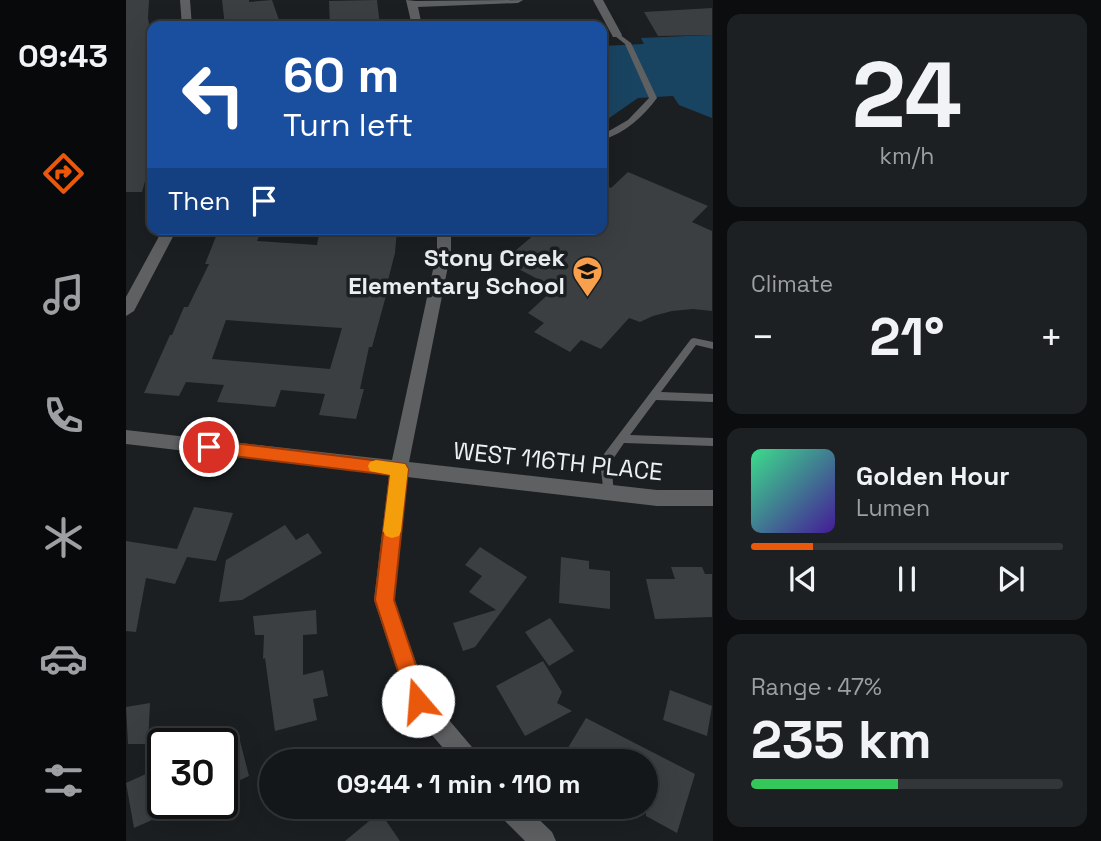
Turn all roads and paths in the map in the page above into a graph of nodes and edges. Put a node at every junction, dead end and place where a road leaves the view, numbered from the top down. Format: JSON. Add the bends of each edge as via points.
{"nodes":[{"id":1,"x":185,"y":0,"type":"edge"},
{"id":2,"x":518,"y":0,"type":"edge"},
{"id":3,"x":598,"y":0,"type":"edge"},
{"id":4,"x":412,"y":2,"type":"edge"},
{"id":5,"x":187,"y":21,"type":"edge"},
{"id":6,"x":416,"y":21,"type":"edge"},
{"id":7,"x":617,"y":35,"type":"joint"},
{"id":8,"x":607,"y":136,"type":"edge"},
{"id":9,"x":167,"y":235,"type":"edge"},
{"id":10,"x":444,"y":235,"type":"edge"},
{"id":11,"x":126,"y":311,"type":"edge"},
{"id":12,"x":712,"y":346,"type":"edge"},
{"id":13,"x":653,"y":396,"type":"junction"},
{"id":14,"x":712,"y":398,"type":"edge"},
{"id":15,"x":126,"y":437,"type":"edge"},
{"id":16,"x":622,"y":439,"type":"junction"},
{"id":17,"x":712,"y":442,"type":"edge"},
{"id":18,"x":400,"y":469,"type":"junction"},
{"id":19,"x":608,"y":492,"type":"junction"},
{"id":20,"x":712,"y":498,"type":"edge"},
{"id":21,"x":460,"y":749,"type":"edge"},
{"id":22,"x":521,"y":819,"type":"edge"},
{"id":23,"x":543,"y":841,"type":"edge"}],
"edges":[{"from":1,"to":5,"type":"street"},
{"from":2,"to":4,"type":"street"},
{"from":3,"to":7,"type":"street"},
{"from":4,"to":6,"type":"street"},
{"from":7,"to":8,"type":"lane","via":[[628,43],[653,98]]},
{"from":9,"to":11,"type":"street"},
{"from":10,"to":18,"type":"street"},
{"from":12,"to":13,"type":"lane","via":[[694,341]]},
{"from":13,"to":14,"type":"lane"},
{"from":13,"to":16,"type":"lane"},
{"from":15,"to":18,"type":"street","name":"WEST 116TH PLACE"},
{"from":16,"to":17,"type":"lane"},
{"from":16,"to":19,"type":"lane","via":[[606,461]]},
{"from":18,"to":19,"type":"street","name":"WEST 116TH PLACE"},
{"from":18,"to":21,"type":"street","via":[[384,600],[418,701]]},
{"from":19,"to":20,"type":"street","name":"WEST 116TH PLACE"},
{"from":22,"to":23,"type":"street"}]}
